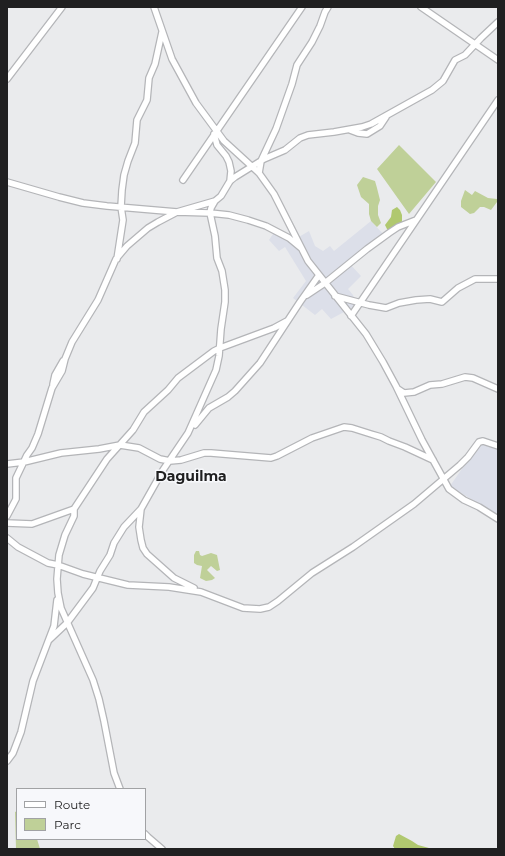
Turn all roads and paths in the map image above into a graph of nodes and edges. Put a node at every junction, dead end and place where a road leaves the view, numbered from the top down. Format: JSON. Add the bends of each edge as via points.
{"nodes":[{"id":1,"x":62,"y":7,"type":"edge"},
{"id":2,"x":154,"y":7,"type":"edge"},
{"id":3,"x":302,"y":7,"type":"edge"},
{"id":4,"x":328,"y":7,"type":"edge"},
{"id":5,"x":420,"y":7,"type":"edge"},
{"id":6,"x":498,"y":22,"type":"edge"},
{"id":7,"x":162,"y":32,"type":"junction"},
{"id":8,"x":475,"y":44,"type":"junction"},
{"id":9,"x":498,"y":60,"type":"edge"},
{"id":10,"x":7,"y":79,"type":"edge"},
{"id":11,"x":498,"y":100,"type":"edge"},
{"id":12,"x":215,"y":133,"type":"junction"},
{"id":13,"x":261,"y":161,"type":"junction"},
{"id":14,"x":252,"y":166,"type":"junction"},
{"id":15,"x":260,"y":173,"type":"junction"},
{"id":16,"x":183,"y":180,"type":"dead end"},
{"id":17,"x":230,"y":181,"type":"junction"},
{"id":18,"x":7,"y":182,"type":"edge"},
{"id":19,"x":215,"y":201,"type":"junction"},
{"id":20,"x":121,"y":207,"type":"junction"},
{"id":21,"x":177,"y":212,"type":"junction"},
{"id":22,"x":210,"y":213,"type":"junction"},
{"id":23,"x":416,"y":220,"type":"junction"},
{"id":24,"x":302,"y":249,"type":"junction"},
{"id":25,"x":116,"y":259,"type":"junction"},
{"id":26,"x":319,"y":275,"type":"junction"},
{"id":27,"x":498,"y":279,"type":"edge"},
{"id":28,"x":325,"y":282,"type":"junction"},
{"id":29,"x":335,"y":296,"type":"junction"},
{"id":30,"x":302,"y":299,"type":"junction"},
{"id":31,"x":360,"y":303,"type":"junction"},
{"id":32,"x":351,"y":316,"type":"junction"},
{"id":33,"x":287,"y":321,"type":"junction"},
{"id":34,"x":220,"y":348,"type":"junction"},
{"id":35,"x":398,"y":389,"type":"junction"},
{"id":36,"x":498,"y":389,"type":"edge"},
{"id":37,"x":188,"y":433,"type":"junction"},
{"id":38,"x":120,"y":445,"type":"junction"},
{"id":39,"x":498,"y":446,"type":"edge"},
{"id":40,"x":433,"y":460,"type":"junction"},
{"id":41,"x":170,"y":461,"type":"junction"},
{"id":42,"x":24,"y":462,"type":"junction"},
{"id":43,"x":7,"y":464,"type":"edge"},
{"id":44,"x":443,"y":480,"type":"junction"},
{"id":45,"x":74,"y":509,"type":"junction"},
{"id":46,"x":142,"y":509,"type":"junction"},
{"id":47,"x":7,"y":516,"type":"edge"},
{"id":48,"x":498,"y":519,"type":"edge"},
{"id":49,"x":7,"y":522,"type":"edge"},
{"id":50,"x":7,"y":538,"type":"edge"},
{"id":51,"x":58,"y":565,"type":"junction"},
{"id":52,"x":97,"y":577,"type":"junction"},
{"id":53,"x":202,"y":592,"type":"junction"},
{"id":54,"x":58,"y":594,"type":"junction"},
{"id":55,"x":67,"y":623,"type":"junction"},
{"id":56,"x":49,"y":640,"type":"junction"},
{"id":57,"x":7,"y":761,"type":"edge"},
{"id":58,"x":120,"y":788,"type":"edge"},
{"id":59,"x":146,"y":835,"type":"edge"},
{"id":60,"x":162,"y":849,"type":"edge"}],
"edges":[{"from":1,"to":10,"type":"street"},
{"from":2,"to":7,"type":"street"},
{"from":3,"to":12,"type":"street"},
{"from":4,"to":13,"type":"street","via":[[312,42],[297,65],[276,129]]},
{"from":5,"to":8,"type":"street"},
{"from":6,"to":8,"type":"street"},
{"from":7,"to":12,"type":"street","via":[[183,80]]},
{"from":7,"to":20,"type":"street","via":[[149,78],[147,100],[137,120],[135,143],[124,175]]},
{"from":8,"to":9,"type":"street"},
{"from":8,"to":13,"type":"street","via":[[465,55],[455,60],[443,81],[432,90],[371,124],[349,130],[304,136],[285,150]]},
{"from":11,"to":23,"type":"street"},
{"from":12,"to":14,"type":"street"},
{"from":12,"to":16,"type":"street"},
{"from":12,"to":17,"type":"street","via":[[217,145],[229,162]]},
{"from":13,"to":14,"type":"street"},
{"from":13,"to":15,"type":"street"},
{"from":14,"to":15,"type":"street"},
{"from":14,"to":17,"type":"street"},
{"from":15,"to":24,"type":"street","via":[[274,194]]},
{"from":17,"to":19,"type":"street"},
{"from":18,"to":20,"type":"street","via":[[83,203]]},
{"from":19,"to":21,"type":"street"},
{"from":19,"to":22,"type":"street"},
{"from":20,"to":21,"type":"street"},
{"from":20,"to":25,"type":"street","via":[[123,220]]},
{"from":21,"to":22,"type":"street"},
{"from":21,"to":25,"type":"street","via":[[148,228]]},
{"from":22,"to":24,"type":"street","via":[[229,215],[266,226],[289,238]]},
{"from":22,"to":34,"type":"street","via":[[225,290]]},
{"from":23,"to":28,"type":"street","via":[[389,233]]},
{"from":23,"to":31,"type":"street"},
{"from":24,"to":26,"type":"street"},
{"from":25,"to":42,"type":"street","via":[[98,300],[72,342],[62,371],[52,388],[38,434]]},
{"from":26,"to":28,"type":"street"},
{"from":26,"to":30,"type":"street"},
{"from":27,"to":31,"type":"street","via":[[475,279],[458,288],[442,302],[430,299],[416,300],[386,308]]},
{"from":28,"to":29,"type":"street"},
{"from":28,"to":30,"type":"street"},
{"from":29,"to":31,"type":"street"},
{"from":29,"to":32,"type":"street"},
{"from":30,"to":33,"type":"street"},
{"from":31,"to":32,"type":"street"},
{"from":32,"to":35,"type":"street","via":[[366,334]]},
{"from":33,"to":34,"type":"street"},
{"from":33,"to":37,"type":"street","via":[[260,363],[232,394],[209,408]]},
{"from":34,"to":37,"type":"street","via":[[216,370]]},
{"from":34,"to":38,"type":"street","via":[[178,378],[144,412]]},
{"from":35,"to":36,"type":"street","via":[[404,393],[414,392],[430,385],[466,377]]},
{"from":35,"to":40,"type":"street"},
{"from":37,"to":41,"type":"street"},
{"from":38,"to":41,"type":"street","via":[[139,448],[160,459]]},
{"from":38,"to":42,"type":"street","via":[[61,452]]},
{"from":38,"to":45,"type":"street","via":[[107,459]]},
{"from":39,"to":44,"type":"street","via":[[479,442],[468,457]]},
{"from":40,"to":41,"type":"street","via":[[381,437],[344,427],[312,438],[272,458],[204,453]]},
{"from":40,"to":44,"type":"street"},
{"from":41,"to":46,"type":"street"},
{"from":42,"to":43,"type":"street"},
{"from":42,"to":47,"type":"street","via":[[16,478],[16,500]]},
{"from":44,"to":48,"type":"street","via":[[449,489],[464,500]]},
{"from":44,"to":53,"type":"street","via":[[409,508],[312,573],[269,607],[243,608]]},
{"from":45,"to":49,"type":"street","via":[[32,524]]},
{"from":45,"to":51,"type":"street"},
{"from":46,"to":52,"type":"street","via":[[124,527]]},
{"from":46,"to":53,"type":"street","via":[[139,527],[143,548],[147,554],[174,578]]},
{"from":50,"to":51,"type":"street","via":[[48,563]]},
{"from":51,"to":52,"type":"street"},
{"from":51,"to":54,"type":"street"},
{"from":52,"to":53,"type":"street","via":[[128,585]]},
{"from":52,"to":55,"type":"street","via":[[93,588]]},
{"from":54,"to":55,"type":"street"},
{"from":54,"to":56,"type":"street","via":[[54,626]]},
{"from":55,"to":56,"type":"street"},
{"from":55,"to":58,"type":"street","via":[[93,680]]},
{"from":56,"to":57,"type":"street","via":[[33,681],[21,732]]},
{"from":59,"to":60,"type":"street"}]}
